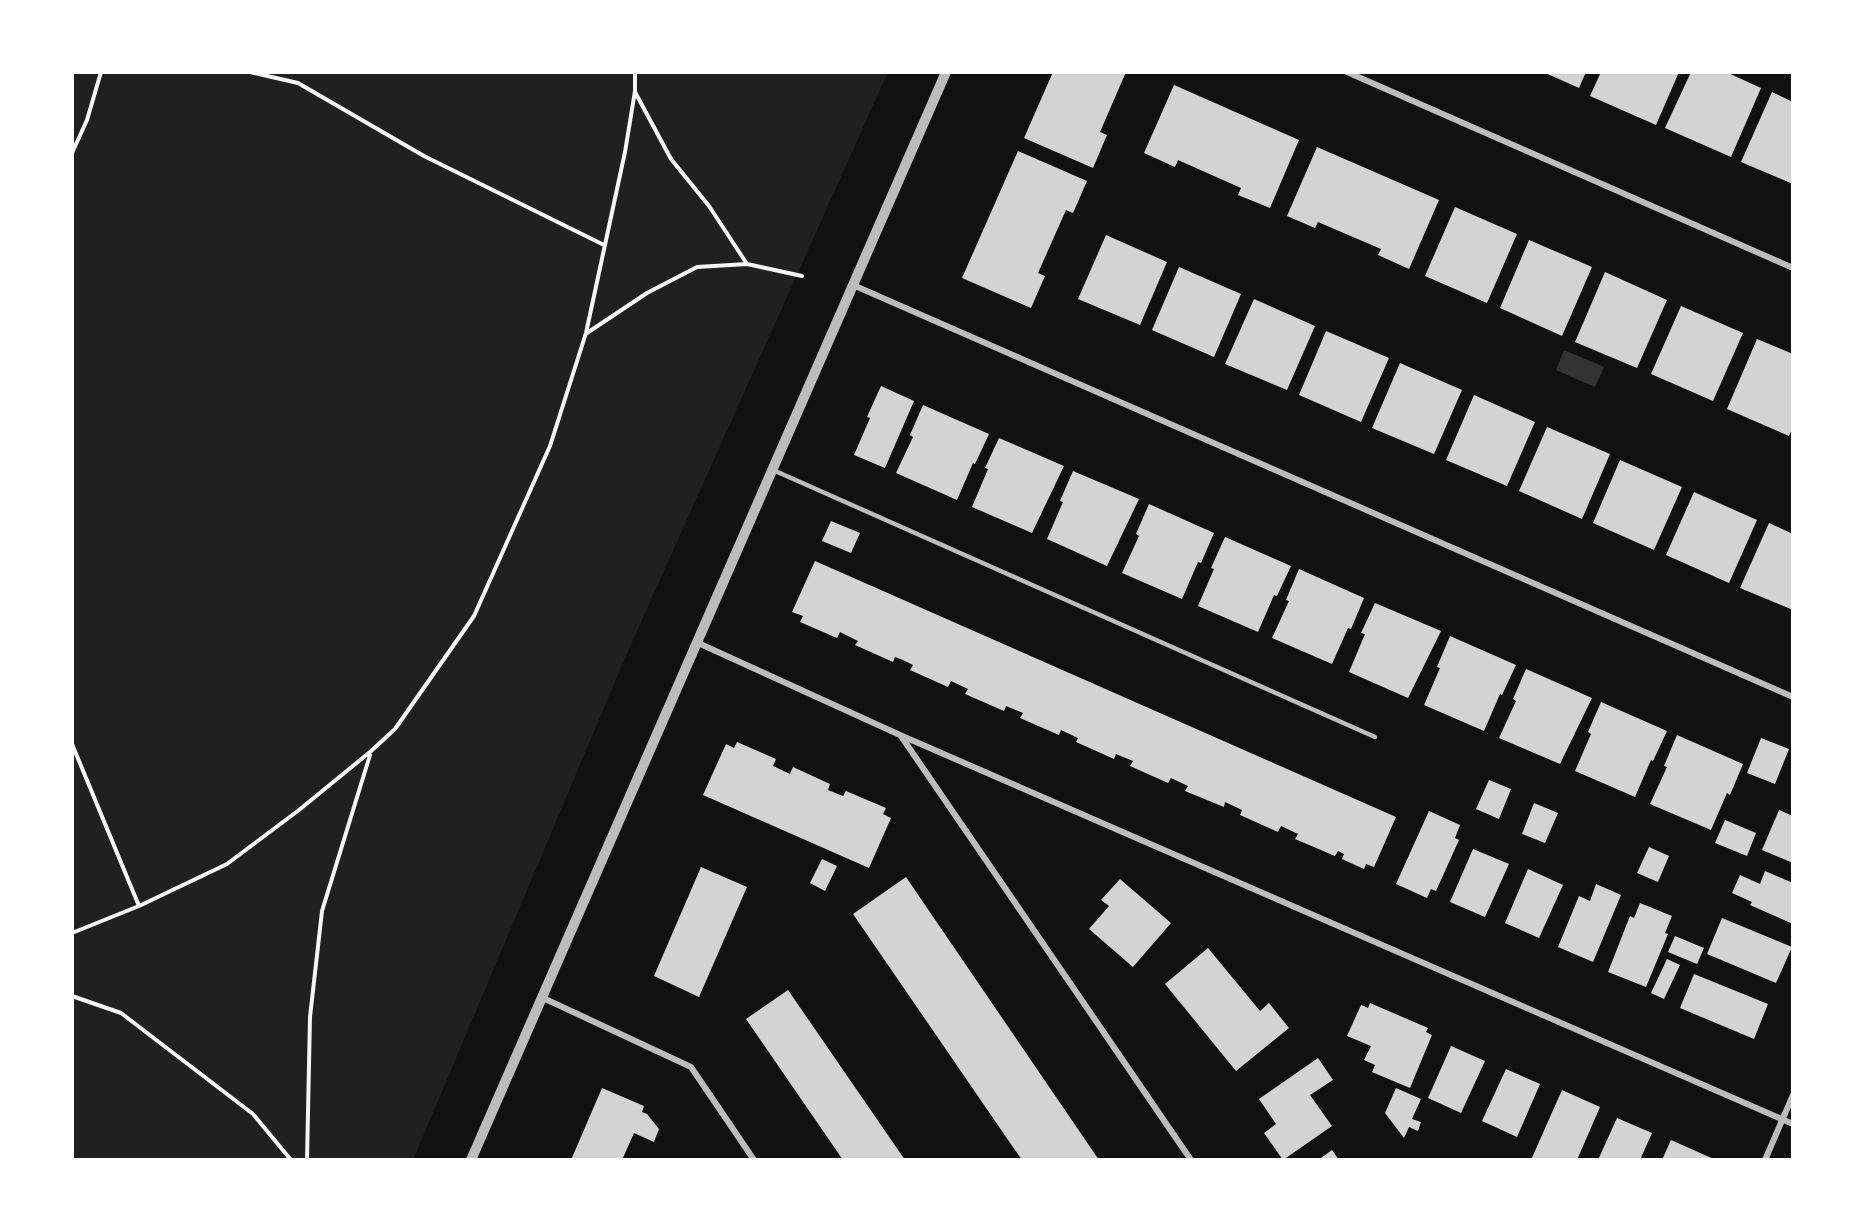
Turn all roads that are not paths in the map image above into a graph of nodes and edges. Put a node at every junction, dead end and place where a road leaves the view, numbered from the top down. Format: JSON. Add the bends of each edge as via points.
{"nodes":[{"id":1,"x":946,"y":72,"type":"edge"},
{"id":2,"x":1347,"y":72,"type":"edge"},
{"id":3,"x":1793,"y":267,"type":"edge"},
{"id":4,"x":853,"y":285,"type":"junction"},
{"id":5,"x":773,"y":470,"type":"junction"},
{"id":6,"x":696,"y":642,"type":"junction"},
{"id":7,"x":1793,"y":697,"type":"edge"},
{"id":8,"x":900,"y":735,"type":"junction"},
{"id":9,"x":1375,"y":737,"type":"dead end"},
{"id":10,"x":541,"y":997,"type":"junction"},
{"id":11,"x":1793,"y":1095,"type":"edge"},
{"id":12,"x":1783,"y":1119,"type":"junction"},
{"id":13,"x":1793,"y":1124,"type":"edge"},
{"id":14,"x":471,"y":1160,"type":"edge"},
{"id":15,"x":754,"y":1160,"type":"edge"},
{"id":16,"x":1191,"y":1160,"type":"edge"},
{"id":17,"x":1765,"y":1160,"type":"edge"}],
"edges":[{"from":1,"to":4,"type":"street"},
{"from":2,"to":3,"type":"street"},
{"from":4,"to":5,"type":"street"},
{"from":4,"to":7,"type":"street"},
{"from":5,"to":6,"type":"street"},
{"from":5,"to":9,"type":"lane"},
{"from":6,"to":8,"type":"street"},
{"from":6,"to":10,"type":"street"},
{"from":8,"to":12,"type":"street"},
{"from":8,"to":16,"type":"street"},
{"from":10,"to":14,"type":"street"},
{"from":10,"to":15,"type":"street","via":[[691,1067]]},
{"from":11,"to":12,"type":"street"},
{"from":12,"to":13,"type":"street"},
{"from":12,"to":17,"type":"street"}]}
